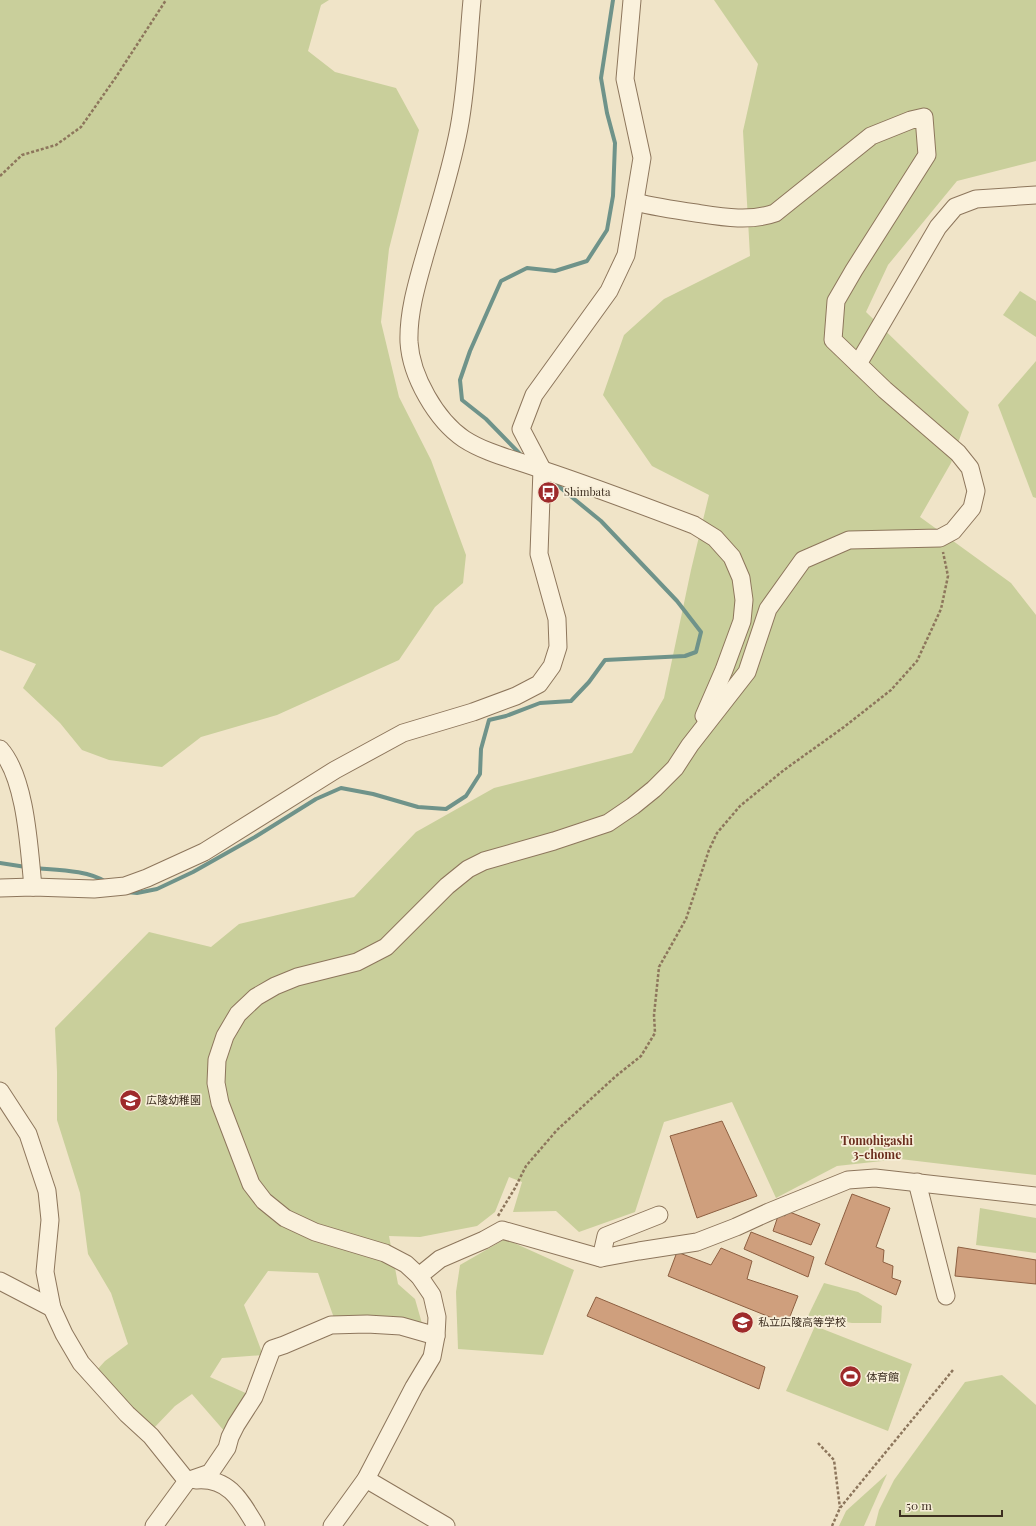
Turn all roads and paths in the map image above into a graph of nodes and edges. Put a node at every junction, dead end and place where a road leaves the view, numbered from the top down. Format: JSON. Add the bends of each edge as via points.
{"nodes":[{"id":1,"x":166,"y":0,"type":"edge"},
{"id":2,"x":472,"y":0,"type":"edge"},
{"id":3,"x":632,"y":0,"type":"edge"},
{"id":4,"x":0,"y":176,"type":"edge"},
{"id":5,"x":1036,"y":195,"type":"edge"},
{"id":6,"x":635,"y":202,"type":"junction"},
{"id":7,"x":858,"y":364,"type":"junction"},
{"id":8,"x":542,"y":469,"type":"junction"},
{"id":9,"x":940,"y":538,"type":"junction"},
{"id":10,"x":690,"y":745,"type":"junction"},
{"id":11,"x":0,"y":749,"type":"edge"},
{"id":12,"x":33,"y":887,"type":"junction"},
{"id":13,"x":0,"y":888,"type":"edge"},
{"id":14,"x":0,"y":1091,"type":"edge"},
{"id":15,"x":916,"y":1182,"type":"junction"},
{"id":16,"x":1036,"y":1196,"type":"edge"},
{"id":17,"x":660,"y":1215,"type":"dead end"},
{"id":18,"x":484,"y":1240,"type":"junction"},
{"id":19,"x":594,"y":1257,"type":"junction"},
{"id":20,"x":419,"y":1276,"type":"junction"},
{"id":21,"x":0,"y":1281,"type":"edge"},
{"id":22,"x":946,"y":1296,"type":"dead end"},
{"id":23,"x":52,"y":1308,"type":"junction"},
{"id":24,"x":436,"y":1336,"type":"junction"},
{"id":25,"x":953,"y":1370,"type":"dead end"},
{"id":26,"x":818,"y":1443,"type":"dead end"},
{"id":27,"x":366,"y":1479,"type":"junction"},
{"id":28,"x":187,"y":1481,"type":"junction"},
{"id":29,"x":840,"y":1508,"type":"junction"},
{"id":30,"x":154,"y":1526,"type":"edge"},
{"id":31,"x":256,"y":1526,"type":"edge"},
{"id":32,"x":332,"y":1526,"type":"edge"},
{"id":33,"x":446,"y":1526,"type":"edge"},
{"id":34,"x":832,"y":1526,"type":"edge"}],
"edges":[{"from":1,"to":4,"type":"path","via":[[81,127],[56,145],[22,155]]},
{"from":2,"to":8,"type":"street","via":[[459,127],[418,281],[410,319],[409,344],[416,372],[427,399],[445,422],[463,439],[488,451]]},
{"from":3,"to":6,"type":"street","via":[[625,80],[642,158]]},
{"from":5,"to":7,"type":"street","via":[[976,199],[955,207],[938,227]]},
{"from":6,"to":7,"type":"street","via":[[732,218],[764,217],[775,213],[871,136],[924,117],[927,155],[836,301],[834,340]]},
{"from":6,"to":8,"type":"street","via":[[626,255],[609,291],[534,395],[521,428]]},
{"from":7,"to":9,"type":"street","via":[[958,454],[970,468],[976,491],[972,508],[953,531]]},
{"from":8,"to":10,"type":"street","via":[[694,525],[715,538],[732,557],[741,578],[744,600],[742,621],[713,696]]},
{"from":8,"to":12,"type":"street","via":[[540,554],[556,619],[558,647],[552,666],[539,684],[516,696],[473,712],[403,733],[335,770],[204,852],[147,878],[125,886]]},
{"from":9,"to":10,"type":"street","via":[[849,540],[803,560],[768,609],[747,672]]},
{"from":9,"to":18,"type":"path","via":[[948,576],[941,609],[917,660],[891,690],[740,806],[717,833],[686,919],[659,966],[654,1015],[655,1034],[642,1056],[557,1130],[526,1166]]},
{"from":10,"to":20,"type":"street","via":[[675,768],[654,789],[608,823],[484,861],[468,869],[447,886],[386,947],[357,962],[297,977],[274,986],[256,997],[238,1014],[225,1036],[217,1060],[216,1083],[220,1103],[251,1184],[264,1201],[285,1218],[315,1232],[385,1253],[406,1264]]},
{"from":11,"to":12,"type":"street","via":[[7,756],[13,769],[25,814]]},
{"from":12,"to":13,"type":"street"},
{"from":14,"to":23,"type":"street","via":[[28,1134],[47,1191],[50,1220],[45,1272]]},
{"from":15,"to":16,"type":"street"},
{"from":15,"to":19,"type":"street","via":[[875,1178],[848,1180],[698,1242]]},
{"from":15,"to":22,"type":"street"},
{"from":17,"to":19,"type":"street","via":[[606,1236]]},
{"from":18,"to":19,"type":"street","via":[[502,1230]]},
{"from":18,"to":20,"type":"street","via":[[440,1259]]},
{"from":20,"to":24,"type":"street","via":[[432,1295],[437,1317]]},
{"from":21,"to":23,"type":"street"},
{"from":23,"to":28,"type":"street","via":[[81,1363],[150,1436]]},
{"from":24,"to":27,"type":"street","via":[[432,1357]]},
{"from":24,"to":28,"type":"street","via":[[401,1326],[331,1325],[272,1349],[254,1397],[236,1425],[227,1448],[210,1473]]},
{"from":25,"to":29,"type":"path"},
{"from":26,"to":29,"type":"path","via":[[834,1460]]},
{"from":27,"to":32,"type":"street"},
{"from":27,"to":33,"type":"street"},
{"from":28,"to":30,"type":"street"},
{"from":28,"to":31,"type":"street","via":[[217,1481],[237,1495]]},
{"from":29,"to":34,"type":"path"}]}
